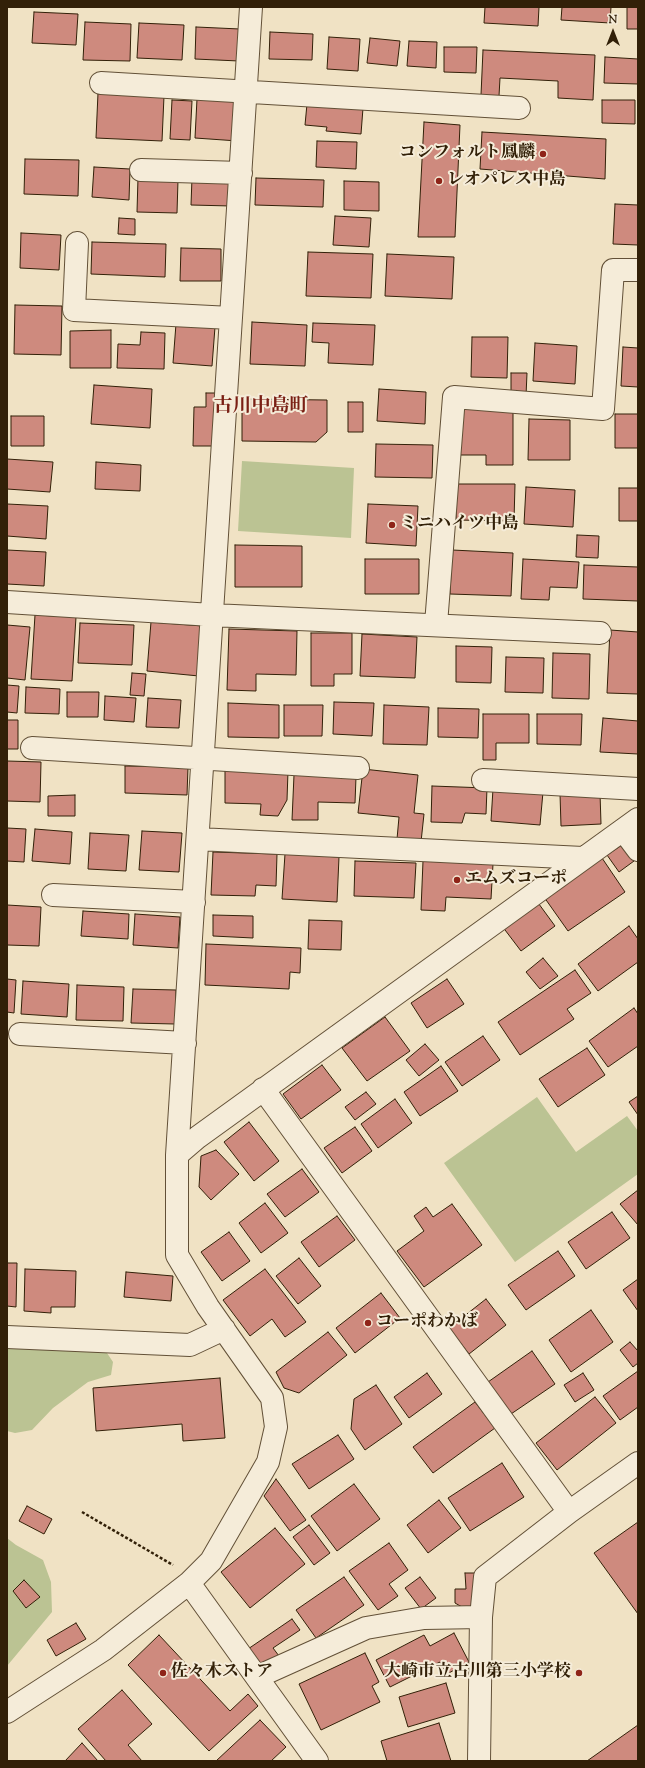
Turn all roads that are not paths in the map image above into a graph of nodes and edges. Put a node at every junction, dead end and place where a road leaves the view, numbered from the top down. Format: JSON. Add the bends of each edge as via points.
{"nodes":[{"id":1,"x":251,"y":7,"type":"edge"},
{"id":2,"x":101,"y":83,"type":"dead end"},
{"id":3,"x":246,"y":92,"type":"junction"},
{"id":4,"x":519,"y":108,"type":"dead end"},
{"id":5,"x":141,"y":170,"type":"dead end"},
{"id":6,"x":241,"y":173,"type":"junction"},
{"id":7,"x":77,"y":243,"type":"dead end"},
{"id":8,"x":638,"y":270,"type":"edge"},
{"id":9,"x":231,"y":318,"type":"junction"},
{"id":10,"x":7,"y":602,"type":"edge"},
{"id":11,"x":212,"y":614,"type":"junction"},
{"id":12,"x":436,"y":624,"type":"junction"},
{"id":13,"x":600,"y":633,"type":"dead end"},
{"id":14,"x":32,"y":748,"type":"dead end"},
{"id":15,"x":203,"y":759,"type":"junction"},
{"id":16,"x":358,"y":768,"type":"dead end"},
{"id":17,"x":483,"y":780,"type":"dead end"},
{"id":18,"x":638,"y":789,"type":"edge"},
{"id":19,"x":631,"y":824,"type":"edge"},
{"id":20,"x":198,"y":839,"type":"junction"},
{"id":21,"x":638,"y":850,"type":"edge"},
{"id":22,"x":583,"y":858,"type":"junction"},
{"id":23,"x":54,"y":895,"type":"dead end"},
{"id":24,"x":194,"y":902,"type":"junction"},
{"id":25,"x":20,"y":1034,"type":"dead end"},
{"id":26,"x":185,"y":1043,"type":"junction"},
{"id":27,"x":263,"y":1089,"type":"junction"},
{"id":28,"x":177,"y":1155,"type":"junction"},
{"id":29,"x":224,"y":1329,"type":"junction"},
{"id":30,"x":7,"y":1338,"type":"edge"},
{"id":31,"x":638,"y":1463,"type":"edge"},
{"id":32,"x":569,"y":1512,"type":"junction"},
{"id":33,"x":191,"y":1581,"type":"junction"},
{"id":34,"x":481,"y":1617,"type":"junction"},
{"id":35,"x":257,"y":1677,"type":"junction"},
{"id":36,"x":7,"y":1712,"type":"edge"},
{"id":37,"x":318,"y":1761,"type":"edge"},
{"id":38,"x":479,"y":1761,"type":"edge"}],
"edges":[{"from":1,"to":3,"type":"street"},
{"from":2,"to":3,"type":"street"},
{"from":3,"to":4,"type":"street"},
{"from":3,"to":6,"type":"street"},
{"from":5,"to":6,"type":"street"},
{"from":6,"to":9,"type":"street"},
{"from":7,"to":9,"type":"street","via":[[74,310]]},
{"from":8,"to":12,"type":"street","via":[[613,270],[603,408],[454,397]]},
{"from":9,"to":11,"type":"street"},
{"from":10,"to":11,"type":"street"},
{"from":11,"to":12,"type":"street"},
{"from":11,"to":15,"type":"street"},
{"from":12,"to":13,"type":"street"},
{"from":14,"to":15,"type":"street"},
{"from":15,"to":16,"type":"street"},
{"from":15,"to":20,"type":"street"},
{"from":17,"to":18,"type":"street"},
{"from":19,"to":21,"type":"street"},
{"from":19,"to":22,"type":"street"},
{"from":20,"to":22,"type":"street"},
{"from":20,"to":24,"type":"street"},
{"from":22,"to":27,"type":"street"},
{"from":23,"to":24,"type":"street"},
{"from":24,"to":26,"type":"street"},
{"from":25,"to":26,"type":"street"},
{"from":26,"to":28,"type":"street"},
{"from":27,"to":28,"type":"street"},
{"from":27,"to":32,"type":"street"},
{"from":28,"to":29,"type":"street","via":[[177,1255]]},
{"from":29,"to":30,"type":"street","via":[[190,1345]]},
{"from":29,"to":33,"type":"street","via":[[272,1398],[276,1427],[268,1462],[212,1561]]},
{"from":31,"to":32,"type":"street"},
{"from":32,"to":34,"type":"street","via":[[485,1577]]},
{"from":33,"to":35,"type":"street"},
{"from":33,"to":36,"type":"street","via":[[102,1650]]},
{"from":34,"to":35,"type":"street","via":[[424,1618],[366,1628]]},
{"from":34,"to":38,"type":"street"},
{"from":35,"to":37,"type":"street"}]}
